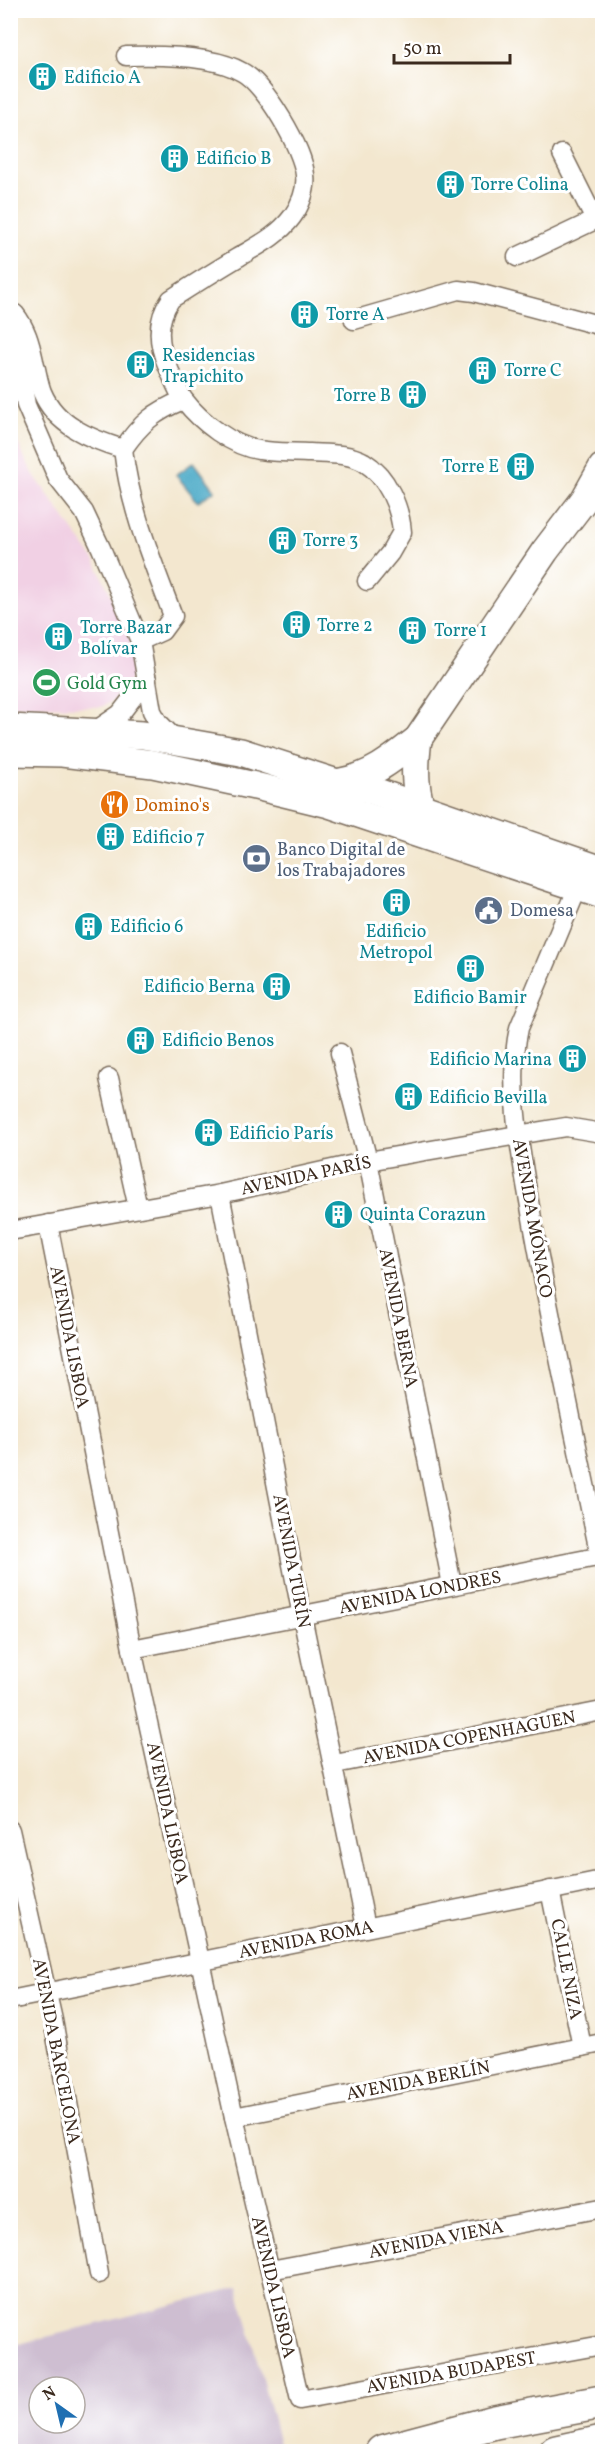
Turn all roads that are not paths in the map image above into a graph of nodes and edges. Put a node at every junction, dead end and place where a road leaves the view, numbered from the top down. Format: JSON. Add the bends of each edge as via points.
{"nodes":[{"id":1,"x":126,"y":56,"type":"dead end"},
{"id":2,"x":562,"y":154,"type":"dead end"},
{"id":3,"x":599,"y":220,"type":"edge"},
{"id":4,"x":517,"y":257,"type":"dead end"},
{"id":5,"x":10,"y":309,"type":"edge"},
{"id":6,"x":354,"y":320,"type":"dead end"},
{"id":7,"x":603,"y":326,"type":"edge"},
{"id":8,"x":183,"y":399,"type":"junction"},
{"id":9,"x":123,"y":449,"type":"junction"},
{"id":10,"x":603,"y":468,"type":"edge"},
{"id":11,"x":593,"y":493,"type":"edge"},
{"id":12,"x":367,"y":580,"type":"dead end"},
{"id":13,"x":140,"y":641,"type":"junction"},
{"id":14,"x":147,"y":680,"type":"junction"},
{"id":15,"x":10,"y":728,"type":"edge"},
{"id":16,"x":95,"y":731,"type":"junction"},
{"id":17,"x":418,"y":739,"type":"junction"},
{"id":18,"x":177,"y":742,"type":"junction"},
{"id":19,"x":10,"y":752,"type":"edge"},
{"id":20,"x":334,"y":782,"type":"junction"},
{"id":21,"x":420,"y":806,"type":"junction"},
{"id":22,"x":449,"y":843,"type":"junction"},
{"id":23,"x":603,"y":870,"type":"edge"},
{"id":24,"x":590,"y":891,"type":"edge"},
{"id":25,"x":340,"y":1053,"type":"dead end"},
{"id":26,"x":110,"y":1078,"type":"dead end"},
{"id":27,"x":603,"y":1134,"type":"edge"},
{"id":28,"x":518,"y":1135,"type":"junction"},
{"id":29,"x":368,"y":1161,"type":"junction"},
{"id":30,"x":220,"y":1194,"type":"junction"},
{"id":31,"x":138,"y":1208,"type":"junction"},
{"id":32,"x":48,"y":1224,"type":"junction"},
{"id":33,"x":10,"y":1231,"type":"edge"},
{"id":34,"x":601,"y":1556,"type":"edge"},
{"id":35,"x":452,"y":1585,"type":"junction"},
{"id":36,"x":302,"y":1616,"type":"junction"},
{"id":37,"x":132,"y":1649,"type":"junction"},
{"id":38,"x":603,"y":1711,"type":"edge"},
{"id":39,"x":334,"y":1764,"type":"junction"},
{"id":40,"x":10,"y":1830,"type":"edge"},
{"id":41,"x":603,"y":1880,"type":"edge"},
{"id":42,"x":550,"y":1890,"type":"junction"},
{"id":43,"x":366,"y":1927,"type":"junction"},
{"id":44,"x":201,"y":1960,"type":"junction"},
{"id":45,"x":48,"y":1994,"type":"junction"},
{"id":46,"x":10,"y":2000,"type":"edge"},
{"id":47,"x":603,"y":2043,"type":"edge"},
{"id":48,"x":582,"y":2047,"type":"junction"},
{"id":49,"x":234,"y":2117,"type":"junction"},
{"id":50,"x":603,"y":2208,"type":"edge"},
{"id":51,"x":270,"y":2270,"type":"junction"},
{"id":52,"x":99,"y":2274,"type":"dead end"},
{"id":53,"x":603,"y":2345,"type":"edge"},
{"id":54,"x":300,"y":2400,"type":"joint"},
{"id":55,"x":603,"y":2402,"type":"edge"},
{"id":56,"x":603,"y":2410,"type":"edge"},
{"id":57,"x":603,"y":2442,"type":"edge"},
{"id":58,"x":384,"y":2451,"type":"edge"},
{"id":59,"x":556,"y":2451,"type":"edge"}],
"edges":[{"from":1,"to":8,"type":"street","via":[[174,55],[243,72],[278,112],[306,175],[302,200],[276,234],[171,298],[162,312],[159,332],[164,357]]},
{"from":2,"to":3,"type":"street"},
{"from":3,"to":4,"type":"street"},
{"from":5,"to":9,"type":"street","via":[[27,334],[42,392],[54,411],[74,429]]},
{"from":5,"to":13,"type":"street","via":[[26,405],[58,479],[84,512]]},
{"from":6,"to":7,"type":"street","via":[[458,290]]},
{"from":8,"to":9,"type":"street","via":[[159,410],[138,427]]},
{"from":8,"to":12,"type":"street","via":[[232,440],[258,450],[342,455],[364,462],[397,505],[402,532]]},
{"from":9,"to":13,"type":"street","via":[[127,485],[139,526],[173,616],[162,631]]},
{"from":10,"to":11,"type":"main road"},
{"from":11,"to":17,"type":"main road","via":[[545,551]]},
{"from":13,"to":14,"type":"street"},
{"from":14,"to":16,"type":"street","via":[[120,714]]},
{"from":14,"to":18,"type":"street","via":[[152,711]]},
{"from":15,"to":16,"type":"main road"},
{"from":16,"to":18,"type":"main road"},
{"from":17,"to":20,"type":"main road","via":[[363,778]]},
{"from":17,"to":21,"type":"main road","via":[[414,772]]},
{"from":18,"to":20,"type":"main road","via":[[241,752]]},
{"from":19,"to":22,"type":"main road","via":[[62,753],[176,769],[329,804]]},
{"from":20,"to":21,"type":"main road"},
{"from":21,"to":22,"type":"main road","via":[[430,828]]},
{"from":21,"to":23,"type":"main road"},
{"from":22,"to":24,"type":"main road"},
{"from":24,"to":28,"type":"street","name":"AVENIDA MÓNACO","via":[[519,1028],[514,1052]]},
{"from":25,"to":29,"type":"street","name":"AVENIDA BERNA"},
{"from":26,"to":31,"type":"street"},
{"from":27,"to":28,"type":"street","name":"AVENIDA PARÍS","via":[[566,1127]]},
{"from":28,"to":29,"type":"street","name":"AVENIDA PARÍS"},
{"from":28,"to":34,"type":"street","name":"AVENIDA MÓNACO","via":[[549,1316]]},
{"from":29,"to":30,"type":"street","name":"AVENIDA PARÍS"},
{"from":29,"to":35,"type":"street","name":"AVENIDA BERNA"},
{"from":30,"to":31,"type":"street","name":"AVENIDA PARÍS"},
{"from":30,"to":36,"type":"street","name":"AVENIDA TURÍN"},
{"from":31,"to":32,"type":"street","name":"AVENIDA PARÍS"},
{"from":32,"to":33,"type":"street","name":"AVENIDA PARÍS"},
{"from":32,"to":37,"type":"street","name":"AVENIDA LISBOA"},
{"from":34,"to":35,"type":"street","name":"AVENIDA LONDRES"},
{"from":35,"to":36,"type":"street","name":"AVENIDA LONDRES"},
{"from":36,"to":37,"type":"street","name":"AVENIDA LONDRES"},
{"from":36,"to":39,"type":"street","name":"AVENIDA TURÍN"},
{"from":37,"to":44,"type":"street","name":"AVENIDA LISBOA"},
{"from":38,"to":39,"type":"street","name":"AVENIDA COPENHAGUEN"},
{"from":39,"to":43,"type":"street","name":"AVENIDA TURÍN"},
{"from":40,"to":45,"type":"street","name":"AVENIDA BARCELONA"},
{"from":41,"to":42,"type":"street","name":"AVENIDA ROMA"},
{"from":42,"to":43,"type":"street","name":"AVENIDA ROMA"},
{"from":42,"to":48,"type":"street","name":"CALLE NIZA"},
{"from":43,"to":44,"type":"street","name":"AVENIDA ROMA"},
{"from":44,"to":45,"type":"street","name":"AVENIDA ROMA"},
{"from":44,"to":49,"type":"street","name":"AVENIDA LISBOA"},
{"from":45,"to":46,"type":"street","name":"AVENIDA ROMA"},
{"from":45,"to":52,"type":"street","name":"AVENIDA BARCELONA"},
{"from":47,"to":48,"type":"street","name":"AVENIDA BERLÍN"},
{"from":48,"to":49,"type":"street","name":"AVENIDA BERLÍN"},
{"from":49,"to":51,"type":"street","name":"AVENIDA LISBOA"},
{"from":50,"to":51,"type":"street","name":"AVENIDA VIENA"},
{"from":51,"to":54,"type":"street","name":"AVENIDA LISBOA"},
{"from":53,"to":54,"type":"street","name":"AVENIDA BUDAPEST"},
{"from":55,"to":58,"type":"highway","via":[[495,2422]]},
{"from":56,"to":58,"type":"highway"},
{"from":57,"to":59,"type":"highway"}]}
